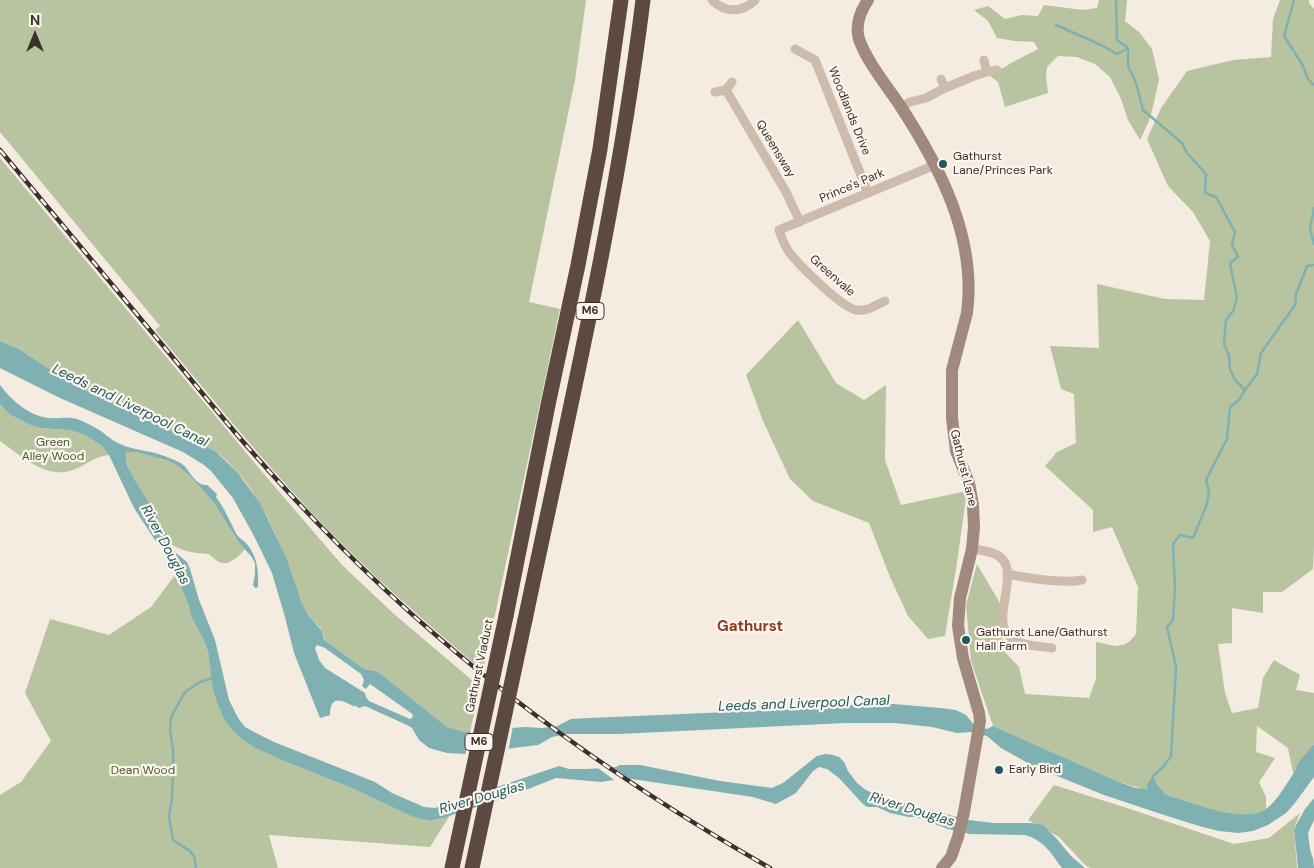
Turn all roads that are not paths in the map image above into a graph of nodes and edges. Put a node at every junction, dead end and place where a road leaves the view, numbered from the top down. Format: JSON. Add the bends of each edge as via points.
{"nodes":[{"id":1,"x":621,"y":0,"type":"edge"},
{"id":2,"x":644,"y":0,"type":"edge"},
{"id":3,"x":712,"y":0,"type":"edge"},
{"id":4,"x":755,"y":0,"type":"edge"},
{"id":5,"x":868,"y":0,"type":"edge"},
{"id":6,"x":795,"y":48,"type":"dead end"},
{"id":7,"x":984,"y":60,"type":"dead end"},
{"id":8,"x":997,"y":70,"type":"dead end"},
{"id":9,"x":987,"y":72,"type":"junction"},
{"id":10,"x":941,"y":79,"type":"dead end"},
{"id":11,"x":732,"y":82,"type":"dead end"},
{"id":12,"x":945,"y":88,"type":"junction"},
{"id":13,"x":726,"y":90,"type":"junction"},
{"id":14,"x":715,"y":92,"type":"dead end"},
{"id":15,"x":901,"y":107,"type":"junction"},
{"id":16,"x":935,"y":165,"type":"junction"},
{"id":17,"x":868,"y":193,"type":"junction"},
{"id":18,"x":800,"y":222,"type":"junction"},
{"id":19,"x":779,"y":230,"type":"joint"},
{"id":20,"x":885,"y":300,"type":"dead end"},
{"id":21,"x":972,"y":549,"type":"junction"},
{"id":22,"x":1008,"y":574,"type":"junction"},
{"id":23,"x":1082,"y":580,"type":"dead end"},
{"id":24,"x":1052,"y":648,"type":"dead end"},
{"id":25,"x":452,"y":868,"type":"edge"},
{"id":26,"x":472,"y":868,"type":"edge"},
{"id":27,"x":942,"y":868,"type":"edge"}],
"edges":[{"from":1,"to":25,"type":"highway","name":"Gathurst Viaduct","number":"M6","bridge":true,"via":[[600,149],[578,265]]},
{"from":2,"to":26,"type":"highway","number":"M6","bridge":true,"via":[[616,179]]},
{"from":3,"to":4,"type":"street","via":[[725,9],[735,10]]},
{"from":5,"to":15,"type":"main road","name":"Gathurst Lane","via":[[858,20],[859,40]]},
{"from":6,"to":17,"type":"street","name":"Woodlands Drive","via":[[815,60]]},
{"from":7,"to":9,"type":"street"},
{"from":8,"to":9,"type":"street"},
{"from":9,"to":12,"type":"street"},
{"from":10,"to":12,"type":"street"},
{"from":11,"to":13,"type":"street"},
{"from":12,"to":15,"type":"street"},
{"from":13,"to":14,"type":"street"},
{"from":13,"to":18,"type":"street","name":"Queensway"},
{"from":15,"to":16,"type":"main road","name":"Gathurst Lane"},
{"from":16,"to":17,"type":"street","name":"Prince's Park"},
{"from":16,"to":21,"type":"main road","name":"Gathurst Lane","via":[[960,226],[968,261],[967,313],[952,370],[951,399],[954,443],[969,483],[973,505]]},
{"from":17,"to":18,"type":"street","name":"Prince's Park"},
{"from":18,"to":19,"type":"street","name":"Prince's Park"},
{"from":19,"to":20,"type":"street","name":"Greenvale","via":[[788,251],[842,303],[865,310]]},
{"from":21,"to":22,"type":"street","via":[[996,554],[1005,562]]},
{"from":21,"to":27,"type":"main road","name":"Gathurst Lane","via":[[960,598],[958,626],[979,713],[978,731],[958,837],[951,857]]},
{"from":22,"to":23,"type":"street","via":[[1060,581]]},
{"from":22,"to":24,"type":"street","via":[[1005,631],[1010,638],[1021,643]]}]}
